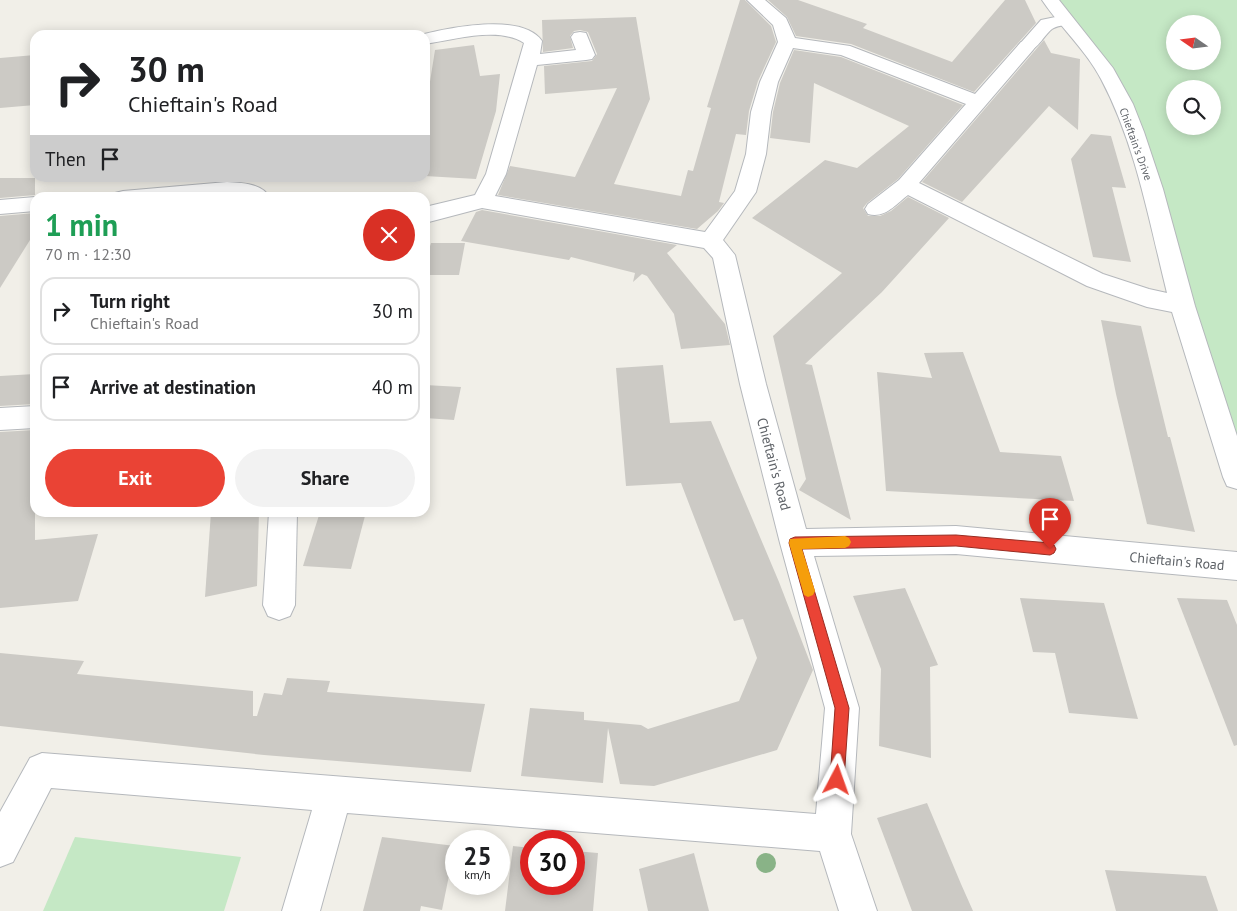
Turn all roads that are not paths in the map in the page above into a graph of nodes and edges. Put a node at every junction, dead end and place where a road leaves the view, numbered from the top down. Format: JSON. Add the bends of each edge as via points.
{"nodes":[{"id":1,"x":756,"y":0,"type":"edge"},
{"id":2,"x":1050,"y":0,"type":"edge"},
{"id":3,"x":1065,"y":20,"type":"junction"},
{"id":4,"x":580,"y":37,"type":"dead end"},
{"id":5,"x":430,"y":38,"type":"edge"},
{"id":6,"x":786,"y":42,"type":"junction"},
{"id":7,"x":529,"y":60,"type":"junction"},
{"id":8,"x":979,"y":103,"type":"junction"},
{"id":9,"x":906,"y":185,"type":"junction"},
{"id":10,"x":255,"y":189,"type":"edge"},
{"id":11,"x":192,"y":192,"type":"edge"},
{"id":12,"x":482,"y":201,"type":"junction"},
{"id":13,"x":30,"y":204,"type":"edge"},
{"id":14,"x":0,"y":206,"type":"edge"},
{"id":15,"x":876,"y":209,"type":"dead end"},
{"id":16,"x":430,"y":214,"type":"edge"},
{"id":17,"x":711,"y":240,"type":"junction"},
{"id":18,"x":1183,"y":305,"type":"junction"},
{"id":19,"x":30,"y":417,"type":"edge"},
{"id":20,"x":0,"y":419,"type":"edge"},
{"id":21,"x":1237,"y":477,"type":"edge"},
{"id":22,"x":283,"y":517,"type":"edge"},
{"id":23,"x":795,"y":543,"type":"junction"},
{"id":24,"x":1237,"y":566,"type":"edge"},
{"id":25,"x":279,"y":605,"type":"dead end"},
{"id":26,"x":334,"y":794,"type":"junction"},
{"id":27,"x":833,"y":834,"type":"junction"},
{"id":28,"x":0,"y":849,"type":"edge"},
{"id":29,"x":301,"y":911,"type":"edge"},
{"id":30,"x":858,"y":911,"type":"edge"}],
"edges":[{"from":1,"to":6,"type":"street","via":[[780,22]]},
{"from":2,"to":3,"type":"street","name":"Chieftain's Drive"},
{"from":3,"to":8,"type":"street","via":[[1047,24]]},
{"from":3,"to":18,"type":"street","name":"Chieftain's Drive","via":[[1110,78],[1126,116],[1146,167]]},
{"from":4,"to":7,"type":"street","via":[[586,55]]},
{"from":5,"to":7,"type":"street","via":[[495,30],[516,31],[533,41]]},
{"from":6,"to":8,"type":"street","via":[[844,50]]},
{"from":6,"to":17,"type":"street","via":[[769,82],[761,112],[756,154],[745,192]]},
{"from":7,"to":12,"type":"street","via":[[496,174]]},
{"from":8,"to":9,"type":"street"},
{"from":9,"to":15,"type":"street"},
{"from":9,"to":18,"type":"street","via":[[1095,280],[1147,298]]},
{"from":10,"to":11,"type":"street"},
{"from":12,"to":16,"type":"street","via":[[467,202]]},
{"from":12,"to":17,"type":"street"},
{"from":13,"to":14,"type":"street"},
{"from":17,"to":23,"type":"street","name":"Chieftain's Road","via":[[724,255],[753,384]]},
{"from":18,"to":21,"type":"street","name":"Chieftain's Drive"},
{"from":19,"to":20,"type":"street"},
{"from":22,"to":25,"type":"street"},
{"from":23,"to":24,"type":"street","name":"Chieftain's Road","via":[[956,540]]},
{"from":23,"to":27,"type":"street","via":[[842,708]]},
{"from":26,"to":27,"type":"street"},
{"from":26,"to":28,"type":"street","via":[[42,770]]},
{"from":26,"to":29,"type":"street"},
{"from":27,"to":30,"type":"street"}]}
